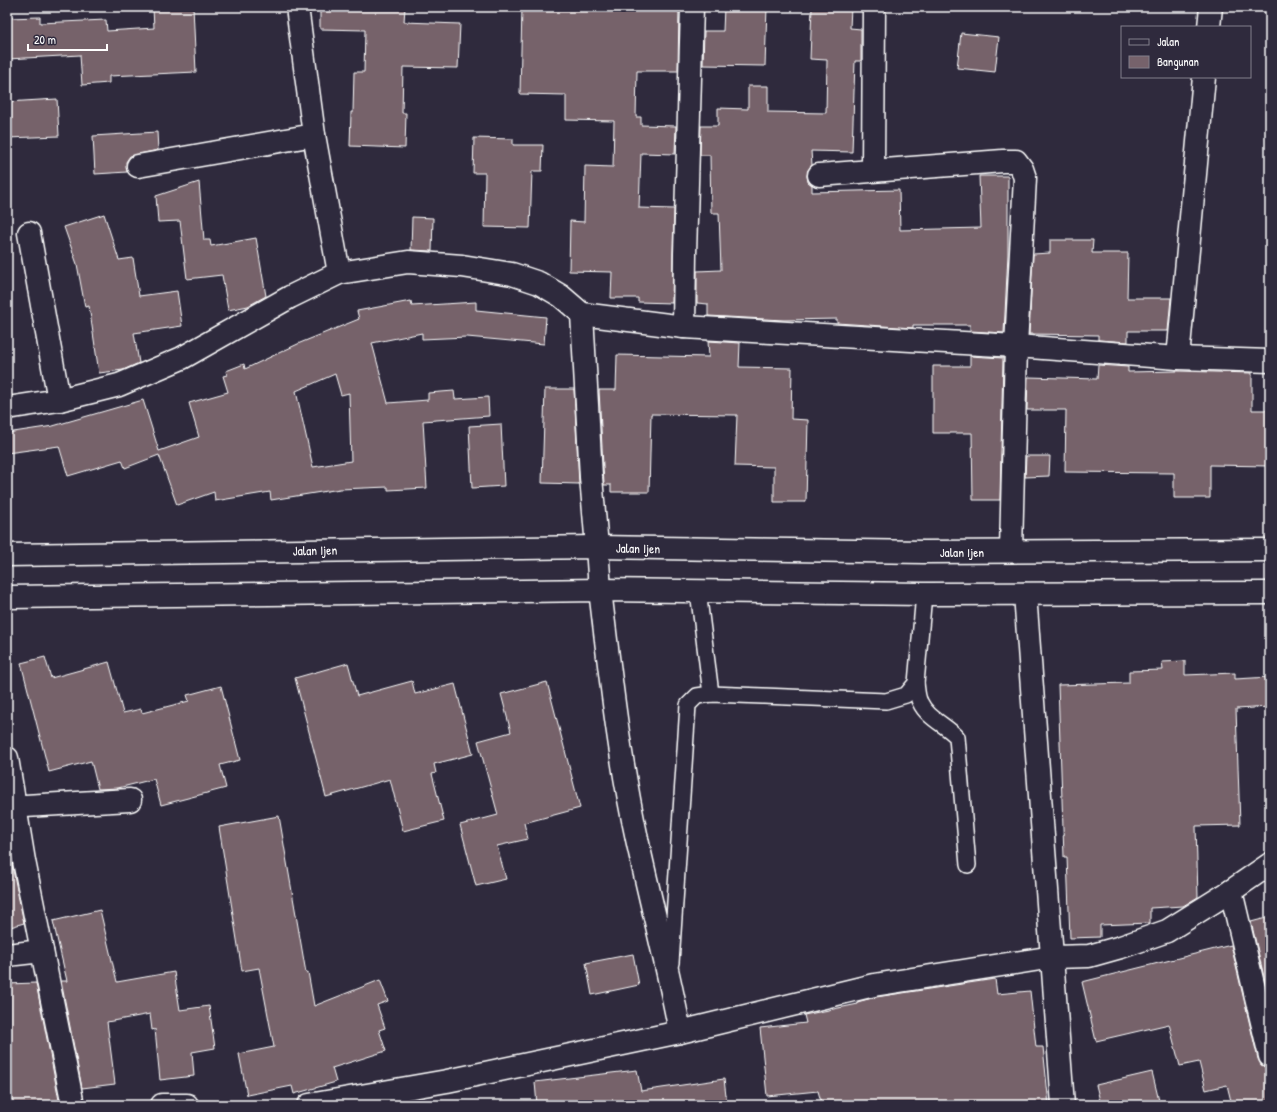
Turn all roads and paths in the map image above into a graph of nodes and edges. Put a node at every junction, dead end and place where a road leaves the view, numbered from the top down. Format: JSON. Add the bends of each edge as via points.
{"nodes":[{"id":1,"x":297,"y":7,"type":"edge"},
{"id":2,"x":692,"y":7,"type":"edge"},
{"id":3,"x":874,"y":7,"type":"edge"},
{"id":4,"x":1212,"y":7,"type":"edge"},
{"id":5,"x":1209,"y":26,"type":"edge"},
{"id":6,"x":1204,"y":78,"type":"edge"},
{"id":7,"x":314,"y":135,"type":"junction"},
{"id":8,"x":138,"y":166,"type":"dead end"},
{"id":9,"x":873,"y":170,"type":"junction"},
{"id":10,"x":819,"y":175,"type":"dead end"},
{"id":11,"x":29,"y":233,"type":"dead end"},
{"id":12,"x":339,"y":273,"type":"junction"},
{"id":13,"x":582,"y":314,"type":"junction"},
{"id":14,"x":684,"y":327,"type":"junction"},
{"id":15,"x":1016,"y":346,"type":"junction"},
{"id":16,"x":1178,"y":358,"type":"junction"},
{"id":17,"x":1270,"y":361,"type":"edge"},
{"id":18,"x":59,"y":400,"type":"junction"},
{"id":19,"x":7,"y":408,"type":"edge"},
{"id":20,"x":597,"y":547,"type":"junction"},
{"id":21,"x":1270,"y":550,"type":"edge"},
{"id":22,"x":1011,"y":552,"type":"junction"},
{"id":23,"x":7,"y":555,"type":"edge"},
{"id":24,"x":600,"y":590,"type":"junction"},
{"id":25,"x":698,"y":592,"type":"junction"},
{"id":26,"x":1270,"y":593,"type":"edge"},
{"id":27,"x":924,"y":594,"type":"junction"},
{"id":28,"x":1025,"y":594,"type":"junction"},
{"id":29,"x":7,"y":597,"type":"edge"},
{"id":30,"x":916,"y":683,"type":"junction"},
{"id":31,"x":711,"y":694,"type":"junction"},
{"id":32,"x":7,"y":758,"type":"edge"},
{"id":33,"x":130,"y":800,"type":"dead end"},
{"id":34,"x":11,"y":807,"type":"edge"},
{"id":35,"x":1270,"y":864,"type":"edge"},
{"id":36,"x":968,"y":865,"type":"dead end"},
{"id":37,"x":1231,"y":891,"type":"junction"},
{"id":38,"x":42,"y":951,"type":"junction"},
{"id":39,"x":7,"y":955,"type":"edge"},
{"id":40,"x":1053,"y":958,"type":"junction"},
{"id":41,"x":670,"y":979,"type":"junction"},
{"id":42,"x":680,"y":1032,"type":"junction"},
{"id":43,"x":1270,"y":1056,"type":"edge"},
{"id":44,"x":73,"y":1105,"type":"edge"},
{"id":45,"x":162,"y":1105,"type":"edge"},
{"id":46,"x":187,"y":1105,"type":"edge"},
{"id":47,"x":308,"y":1105,"type":"edge"},
{"id":48,"x":1063,"y":1105,"type":"edge"}],
"edges":[{"from":1,"to":7,"type":"street"},
{"from":2,"to":14,"type":"street"},
{"from":3,"to":9,"type":"street"},
{"from":4,"to":5,"type":"street"},
{"from":6,"to":16,"type":"street"},
{"from":7,"to":8,"type":"street"},
{"from":7,"to":12,"type":"street"},
{"from":9,"to":10,"type":"street"},
{"from":9,"to":15,"type":"street","via":[[1016,161],[1025,178]]},
{"from":11,"to":18,"type":"street"},
{"from":12,"to":13,"type":"street","via":[[408,262],[469,267],[512,274],[539,283],[561,296]]},
{"from":12,"to":18,"type":"street","via":[[290,297],[182,358],[119,385]]},
{"from":13,"to":14,"type":"street"},
{"from":13,"to":20,"type":"street"},
{"from":14,"to":15,"type":"street"},
{"from":15,"to":16,"type":"street"},
{"from":15,"to":22,"type":"street"},
{"from":16,"to":17,"type":"street"},
{"from":18,"to":19,"type":"street"},
{"from":20,"to":22,"type":"street","name":"Jalan Ijen"},
{"from":20,"to":23,"type":"street","name":"Jalan Ijen"},
{"from":20,"to":24,"type":"street"},
{"from":21,"to":22,"type":"street","name":"Jalan Ijen"},
{"from":24,"to":25,"type":"street"},
{"from":24,"to":29,"type":"street"},
{"from":24,"to":41,"type":"street","via":[[611,684],[637,838]]},
{"from":25,"to":27,"type":"street"},
{"from":25,"to":31,"type":"lane"},
{"from":26,"to":28,"type":"street"},
{"from":27,"to":28,"type":"street"},
{"from":27,"to":30,"type":"lane"},
{"from":28,"to":40,"type":"street"},
{"from":30,"to":31,"type":"lane","via":[[906,695],[886,701]]},
{"from":30,"to":36,"type":"lane","via":[[919,702],[957,737]]},
{"from":31,"to":41,"type":"lane","via":[[697,696],[688,705]]},
{"from":32,"to":34,"type":"street"},
{"from":33,"to":34,"type":"street"},
{"from":34,"to":38,"type":"street"},
{"from":35,"to":37,"type":"street"},
{"from":37,"to":40,"type":"street","via":[[1166,931],[1089,956]]},
{"from":37,"to":43,"type":"street"},
{"from":38,"to":39,"type":"street"},
{"from":38,"to":44,"type":"street"},
{"from":40,"to":42,"type":"street","via":[[874,985]]},
{"from":40,"to":48,"type":"street"},
{"from":41,"to":42,"type":"street"},
{"from":42,"to":47,"type":"street","via":[[447,1082]]},
{"from":45,"to":46,"type":"street"}]}
